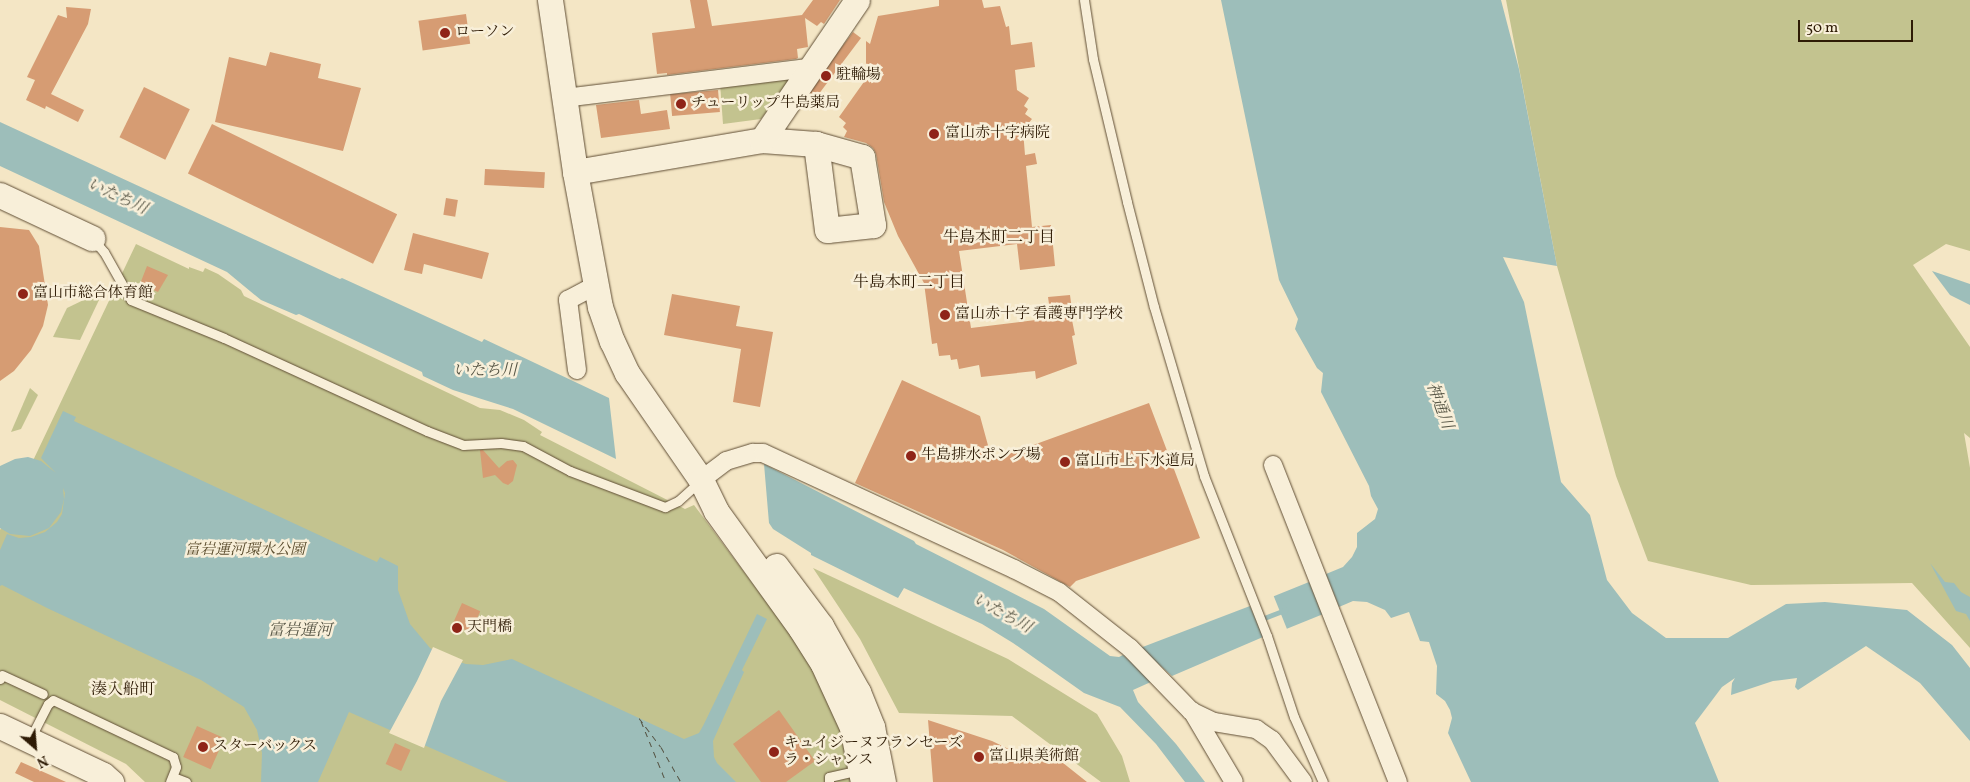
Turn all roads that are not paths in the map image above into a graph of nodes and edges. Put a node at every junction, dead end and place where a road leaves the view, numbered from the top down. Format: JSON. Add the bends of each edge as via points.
{"nodes":[{"id":1,"x":550,"y":0,"type":"edge"},
{"id":2,"x":857,"y":0,"type":"edge"},
{"id":3,"x":1084,"y":0,"type":"edge"},
{"id":4,"x":809,"y":68,"type":"junction"},
{"id":5,"x":564,"y":98,"type":"junction"},
{"id":6,"x":762,"y":140,"type":"junction"},
{"id":7,"x":816,"y":144,"type":"dead end"},
{"id":8,"x":575,"y":172,"type":"junction"},
{"id":9,"x":0,"y":195,"type":"edge"},
{"id":10,"x":92,"y":238,"type":"joint"},
{"id":11,"x":596,"y":285,"type":"junction"},
{"id":12,"x":577,"y":370,"type":"dead end"},
{"id":13,"x":1273,"y":465,"type":"dead end"},
{"id":14,"x":694,"y":470,"type":"junction"},
{"id":15,"x":0,"y":679,"type":"edge"},
{"id":16,"x":43,"y":694,"type":"dead end"},
{"id":17,"x":1192,"y":711,"type":"junction"},
{"id":18,"x":0,"y":726,"type":"edge"},
{"id":19,"x":30,"y":739,"type":"junction"},
{"id":20,"x":869,"y":778,"type":"edge"},
{"id":21,"x":171,"y":779,"type":"edge"},
{"id":22,"x":105,"y":780,"type":"edge"},
{"id":23,"x":186,"y":782,"type":"edge"},
{"id":24,"x":830,"y":782,"type":"edge"},
{"id":25,"x":1234,"y":782,"type":"edge"},
{"id":26,"x":1303,"y":782,"type":"edge"},
{"id":27,"x":1323,"y":782,"type":"edge"},
{"id":28,"x":1398,"y":782,"type":"edge"}],
"edges":[{"from":1,"to":5,"type":"street"},
{"from":2,"to":4,"type":"street"},
{"from":3,"to":27,"type":"lane","via":[[1096,69],[1154,307],[1204,476],[1267,636],[1294,716]]},
{"from":4,"to":5,"type":"street"},
{"from":4,"to":6,"type":"street"},
{"from":5,"to":8,"type":"street"},
{"from":6,"to":7,"type":"street"},
{"from":6,"to":8,"type":"street"},
{"from":8,"to":11,"type":"street"},
{"from":9,"to":10,"type":"street"},
{"from":10,"to":14,"type":"lane","via":[[104,252],[131,300],[463,445],[501,443],[523,446],[570,471],[665,507],[678,501]]},
{"from":11,"to":12,"type":"street","via":[[568,300]]},
{"from":11,"to":14,"type":"street","via":[[600,307],[627,373]]},
{"from":13,"to":28,"type":"street"},
{"from":14,"to":17,"type":"street","via":[[762,453],[1014,569],[1059,592],[1130,648]]},
{"from":14,"to":20,"type":"street","via":[[729,501],[821,626],[858,692],[868,718]]},
{"from":15,"to":16,"type":"lane","via":[[2,675]]},
{"from":17,"to":25,"type":"street"},
{"from":17,"to":26,"type":"street","via":[[1214,722],[1256,729],[1272,740]]},
{"from":18,"to":19,"type":"street"},
{"from":19,"to":21,"type":"lane","via":[[53,700],[173,757],[176,767]]},
{"from":19,"to":22,"type":"street"},
{"from":20,"to":24,"type":"lane","via":[[829,777]]},
{"from":21,"to":23,"type":"lane"}]}
